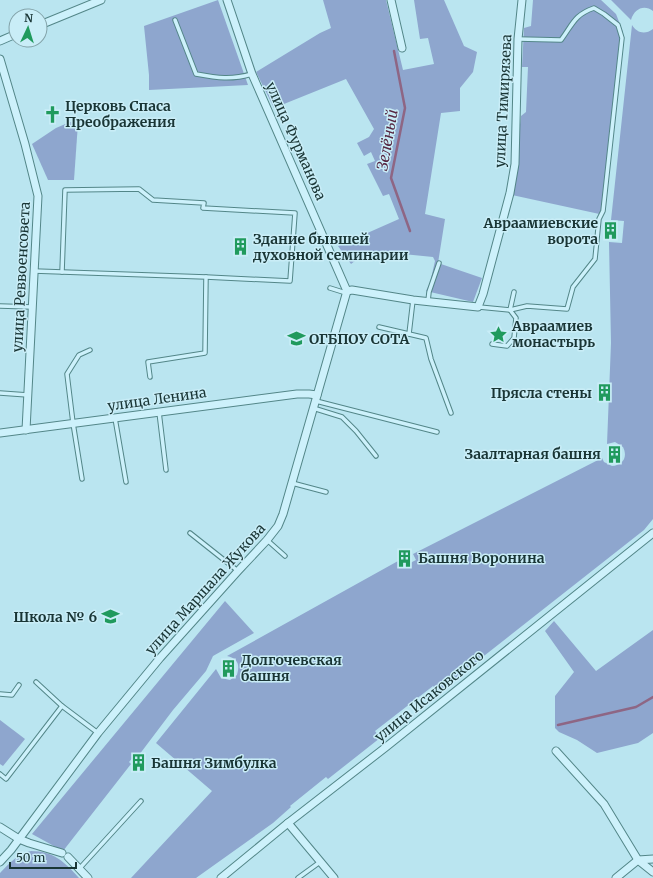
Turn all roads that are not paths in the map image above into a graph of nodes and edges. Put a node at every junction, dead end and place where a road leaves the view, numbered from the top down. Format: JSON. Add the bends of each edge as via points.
{"nodes":[{"id":1,"x":101,"y":0,"type":"edge"},
{"id":2,"x":227,"y":0,"type":"edge"},
{"id":3,"x":390,"y":0,"type":"edge"},
{"id":4,"x":522,"y":0,"type":"edge"},
{"id":5,"x":175,"y":20,"type":"dead end"},
{"id":6,"x":48,"y":22,"type":"edge"},
{"id":7,"x":518,"y":39,"type":"junction"},
{"id":8,"x":402,"y":48,"type":"dead end"},
{"id":9,"x":0,"y":59,"type":"edge"},
{"id":10,"x":252,"y":74,"type":"junction"},
{"id":11,"x":439,"y":263,"type":"dead end"},
{"id":12,"x":34,"y":271,"type":"junction"},
{"id":13,"x":62,"y":272,"type":"junction"},
{"id":14,"x":206,"y":276,"type":"junction"},
{"id":15,"x":330,"y":288,"type":"dead end"},
{"id":16,"x":347,"y":292,"type":"junction"},
{"id":17,"x":514,"y":292,"type":"dead end"},
{"id":18,"x":413,"y":300,"type":"junction"},
{"id":19,"x":428,"y":301,"type":"junction"},
{"id":20,"x":0,"y":306,"type":"edge"},
{"id":21,"x":32,"y":307,"type":"junction"},
{"id":22,"x":478,"y":307,"type":"junction"},
{"id":23,"x":510,"y":310,"type":"junction"},
{"id":24,"x":379,"y":327,"type":"dead end"},
{"id":25,"x":409,"y":334,"type":"junction"},
{"id":26,"x":492,"y":344,"type":"dead end"},
{"id":27,"x":90,"y":350,"type":"dead end"},
{"id":28,"x":150,"y":377,"type":"dead end"},
{"id":29,"x":0,"y":393,"type":"edge"},
{"id":30,"x":28,"y":395,"type":"junction"},
{"id":31,"x":316,"y":398,"type":"junction"},
{"id":32,"x":313,"y":408,"type":"junction"},
{"id":33,"x":160,"y":412,"type":"junction"},
{"id":34,"x":451,"y":413,"type":"dead end"},
{"id":35,"x":115,"y":418,"type":"junction"},
{"id":36,"x":73,"y":424,"type":"junction"},
{"id":37,"x":26,"y":430,"type":"junction"},
{"id":38,"x":437,"y":432,"type":"dead end"},
{"id":39,"x":0,"y":433,"type":"edge"},
{"id":40,"x":376,"y":456,"type":"dead end"},
{"id":41,"x":166,"y":470,"type":"dead end"},
{"id":42,"x":82,"y":479,"type":"dead end"},
{"id":43,"x":126,"y":482,"type":"dead end"},
{"id":44,"x":292,"y":483,"type":"junction"},
{"id":45,"x":326,"y":492,"type":"dead end"},
{"id":46,"x":190,"y":533,"type":"dead end"},
{"id":47,"x":653,"y":533,"type":"edge"},
{"id":48,"x":267,"y":540,"type":"junction"},
{"id":49,"x":285,"y":556,"type":"dead end"},
{"id":50,"x":238,"y":571,"type":"junction"},
{"id":51,"x":36,"y":682,"type":"dead end"},
{"id":52,"x":19,"y":685,"type":"dead end"},
{"id":53,"x":0,"y":694,"type":"edge"},
{"id":54,"x":62,"y":706,"type":"junction"},
{"id":55,"x":98,"y":733,"type":"junction"},
{"id":56,"x":556,"y":751,"type":"dead end"},
{"id":57,"x":0,"y":774,"type":"edge"},
{"id":58,"x":141,"y":801,"type":"dead end"},
{"id":59,"x":288,"y":823,"type":"junction"},
{"id":60,"x":0,"y":827,"type":"edge"},
{"id":61,"x":19,"y":839,"type":"junction"},
{"id":62,"x":653,"y":859,"type":"edge"},
{"id":63,"x":638,"y":860,"type":"junction"},
{"id":64,"x":0,"y":862,"type":"edge"},
{"id":65,"x":320,"y":862,"type":"junction"},
{"id":66,"x":79,"y":869,"type":"junction"},
{"id":67,"x":653,"y":872,"type":"edge"},
{"id":68,"x":88,"y":878,"type":"edge"},
{"id":69,"x":221,"y":878,"type":"edge"},
{"id":70,"x":298,"y":878,"type":"edge"},
{"id":71,"x":334,"y":878,"type":"edge"},
{"id":72,"x":616,"y":878,"type":"edge"}],
"edges":[{"from":1,"to":6,"type":"street"},
{"from":2,"to":10,"type":"street","name":"улица Фурманова"},
{"from":3,"to":8,"type":"street"},
{"from":4,"to":7,"type":"street","name":"улица Тимирязева"},
{"from":5,"to":10,"type":"lane","via":[[196,74],[214,78],[237,78]]},
{"from":7,"to":22,"type":"street","name":"улица Тимирязева","via":[[515,164],[510,193]]},
{"from":7,"to":23,"type":"lane","via":[[561,40],[582,12],[594,8],[618,25],[622,38],[603,211],[599,219],[595,259],[573,287],[567,309],[527,306]]},
{"from":9,"to":12,"type":"street","name":"улица Реввоенсовета","via":[[38,196]]},
{"from":10,"to":16,"type":"street","name":"улица Фурманова"},
{"from":11,"to":19,"type":"lane"},
{"from":12,"to":13,"type":"lane"},
{"from":12,"to":21,"type":"street","name":"улица Реввоенсовета"},
{"from":13,"to":14,"type":"lane"},
{"from":13,"to":14,"type":"lane","via":[[65,190],[140,189],[153,200],[204,203],[203,208],[295,213],[290,282]]},
{"from":14,"to":28,"type":"lane","via":[[205,353],[148,362]]},
{"from":15,"to":16,"type":"lane"},
{"from":16,"to":18,"type":"street","via":[[352,290]]},
{"from":16,"to":31,"type":"street","name":"улица Маршала Жукова"},
{"from":17,"to":23,"type":"lane"},
{"from":18,"to":19,"type":"street"},
{"from":18,"to":25,"type":"lane"},
{"from":19,"to":22,"type":"street"},
{"from":20,"to":21,"type":"lane"},
{"from":21,"to":30,"type":"street","name":"улица Реввоенсовета"},
{"from":22,"to":23,"type":"lane"},
{"from":23,"to":26,"type":"lane","via":[[516,318],[514,338],[507,346]]},
{"from":24,"to":25,"type":"lane"},
{"from":25,"to":34,"type":"lane","via":[[426,338]]},
{"from":27,"to":36,"type":"lane","via":[[79,355],[67,374]]},
{"from":29,"to":30,"type":"lane"},
{"from":30,"to":37,"type":"street","name":"улица Реввоенсовета"},
{"from":31,"to":32,"type":"street","name":"улица Маршала Жукова"},
{"from":31,"to":33,"type":"street","name":"улица Ленина","via":[[310,394],[297,394]]},
{"from":31,"to":38,"type":"lane"},
{"from":32,"to":40,"type":"lane","via":[[342,417]]},
{"from":32,"to":44,"type":"street","name":"улица Маршала Жукова"},
{"from":33,"to":35,"type":"street","name":"улица Ленина"},
{"from":33,"to":41,"type":"lane"},
{"from":35,"to":36,"type":"street","name":"улица Ленина"},
{"from":35,"to":43,"type":"lane"},
{"from":36,"to":37,"type":"street","name":"улица Ленина"},
{"from":36,"to":42,"type":"lane"},
{"from":37,"to":39,"type":"street","name":"улица Ленина"},
{"from":44,"to":45,"type":"lane"},
{"from":44,"to":48,"type":"street","name":"улица Маршала Жукова","via":[[281,520]]},
{"from":46,"to":50,"type":"lane"},
{"from":47,"to":59,"type":"street","name":"улица Исаковского"},
{"from":48,"to":49,"type":"lane"},
{"from":48,"to":50,"type":"street","name":"улица Маршала Жукова"},
{"from":50,"to":55,"type":"street","name":"улица Маршала Жукова","via":[[160,658]]},
{"from":51,"to":54,"type":"lane"},
{"from":52,"to":53,"type":"lane","via":[[12,695]]},
{"from":54,"to":55,"type":"lane"},
{"from":54,"to":57,"type":"lane","via":[[6,779]]},
{"from":55,"to":61,"type":"street","name":"улица Маршала Жукова"},
{"from":56,"to":63,"type":"street","via":[[604,804]]},
{"from":58,"to":66,"type":"lane"},
{"from":59,"to":65,"type":"street"},
{"from":59,"to":69,"type":"street","name":"улица Исаковского"},
{"from":60,"to":61,"type":"street"},
{"from":61,"to":64,"type":"street","name":"улица Маршала Жукова"},
{"from":61,"to":66,"type":"street","via":[[65,855]]},
{"from":62,"to":63,"type":"street"},
{"from":63,"to":67,"type":"street"},
{"from":63,"to":72,"type":"street"},
{"from":65,"to":70,"type":"lane"},
{"from":65,"to":71,"type":"street"},
{"from":66,"to":68,"type":"street"}]}
